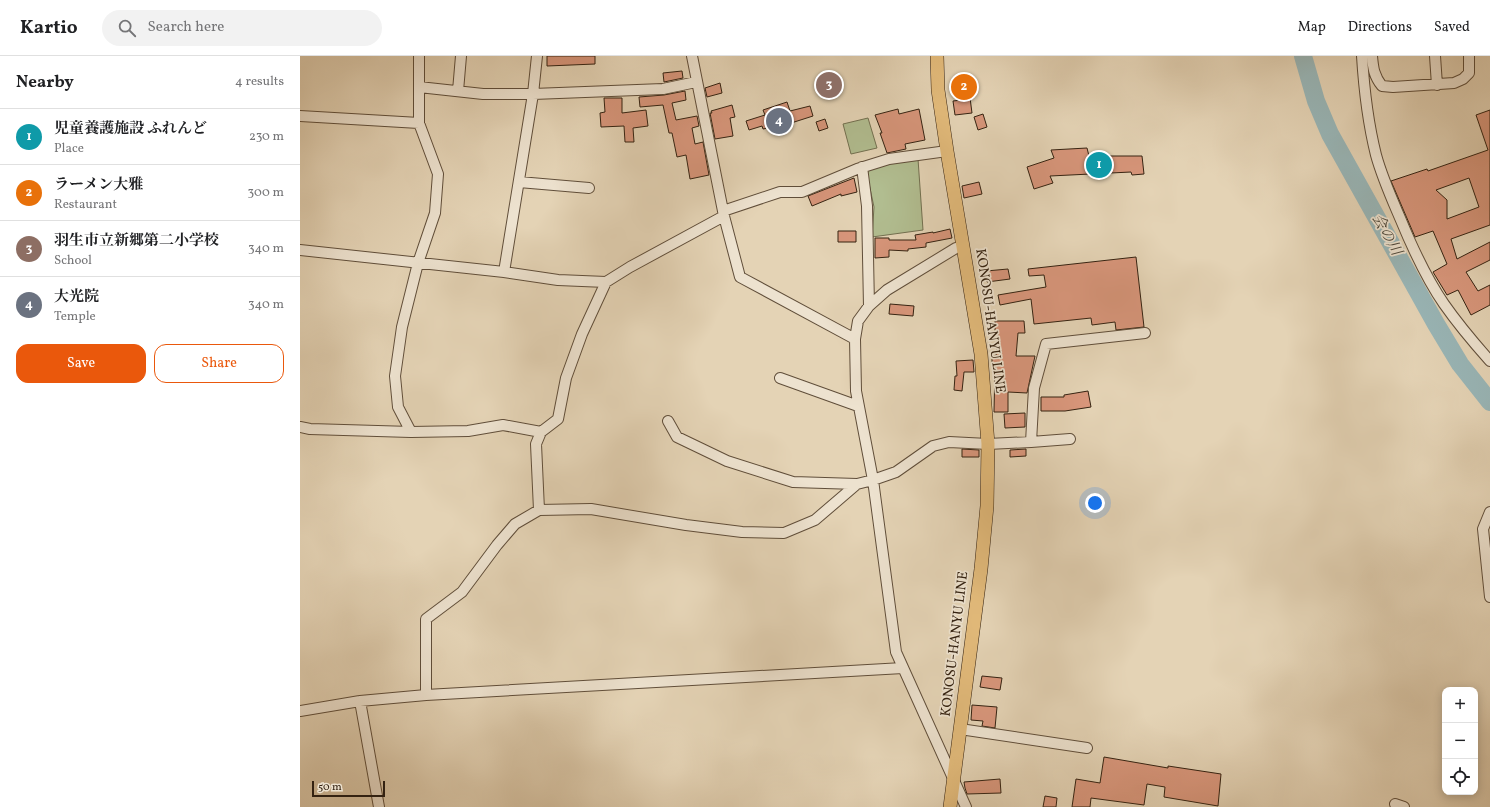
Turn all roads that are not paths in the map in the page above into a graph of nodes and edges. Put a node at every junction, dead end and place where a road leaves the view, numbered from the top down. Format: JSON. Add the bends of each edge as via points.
{"nodes":[{"id":1,"x":419,"y":56,"type":"edge"},
{"id":2,"x":461,"y":56,"type":"edge"},
{"id":3,"x":538,"y":56,"type":"edge"},
{"id":4,"x":692,"y":56,"type":"edge"},
{"id":5,"x":937,"y":56,"type":"edge"},
{"id":6,"x":1362,"y":56,"type":"edge"},
{"id":7,"x":1372,"y":56,"type":"edge"},
{"id":8,"x":1435,"y":56,"type":"edge"},
{"id":9,"x":1469,"y":56,"type":"edge"},
{"id":10,"x":696,"y":82,"type":"junction"},
{"id":11,"x":1437,"y":85,"type":"junction"},
{"id":12,"x":419,"y":87,"type":"junction"},
{"id":13,"x":458,"y":91,"type":"junction"},
{"id":14,"x":533,"y":94,"type":"junction"},
{"id":15,"x":300,"y":116,"type":"edge"},
{"id":16,"x":419,"y":123,"type":"junction"},
{"id":17,"x":946,"y":151,"type":"junction"},
{"id":18,"x":862,"y":167,"type":"junction"},
{"id":19,"x":519,"y":182,"type":"junction"},
{"id":20,"x":589,"y":188,"type":"dead end"},
{"id":21,"x":723,"y":213,"type":"junction"},
{"id":22,"x":963,"y":246,"type":"junction"},
{"id":23,"x":300,"y":250,"type":"edge"},
{"id":24,"x":418,"y":263,"type":"junction"},
{"id":25,"x":504,"y":272,"type":"junction"},
{"id":26,"x":606,"y":282,"type":"junction"},
{"id":27,"x":869,"y":306,"type":"junction"},
{"id":28,"x":1145,"y":333,"type":"dead end"},
{"id":29,"x":855,"y":339,"type":"junction"},
{"id":30,"x":1490,"y":361,"type":"edge"},
{"id":31,"x":780,"y":378,"type":"dead end"},
{"id":32,"x":858,"y":406,"type":"junction"},
{"id":33,"x":668,"y":421,"type":"dead end"},
{"id":34,"x":300,"y":427,"type":"edge"},
{"id":35,"x":411,"y":432,"type":"junction"},
{"id":36,"x":541,"y":432,"type":"junction"},
{"id":37,"x":1070,"y":438,"type":"dead end"},
{"id":38,"x":1031,"y":442,"type":"junction"},
{"id":39,"x":988,"y":444,"type":"junction"},
{"id":40,"x":872,"y":480,"type":"junction"},
{"id":41,"x":857,"y":484,"type":"junction"},
{"id":42,"x":539,"y":510,"type":"junction"},
{"id":43,"x":1490,"y":512,"type":"edge"},
{"id":44,"x":1490,"y":596,"type":"edge"},
{"id":45,"x":903,"y":668,"type":"junction"},
{"id":46,"x":426,"y":695,"type":"junction"},
{"id":47,"x":360,"y":701,"type":"junction"},
{"id":48,"x":300,"y":711,"type":"edge"},
{"id":49,"x":960,"y":729,"type":"junction"},
{"id":50,"x":1087,"y":748,"type":"dead end"},
{"id":51,"x":953,"y":781,"type":"junction"},
{"id":52,"x":379,"y":807,"type":"edge"},
{"id":53,"x":950,"y":807,"type":"edge"},
{"id":54,"x":966,"y":807,"type":"edge"}],
"edges":[{"from":1,"to":12,"type":"street"},
{"from":2,"to":13,"type":"street"},
{"from":3,"to":14,"type":"street"},
{"from":4,"to":10,"type":"street"},
{"from":5,"to":17,"type":"main road","name":"KONOSU-HANYU LINE","via":[[938,90]]},
{"from":6,"to":30,"type":"street","via":[[1370,129],[1387,189],[1410,240],[1444,303]]},
{"from":7,"to":11,"type":"street","via":[[1373,70],[1382,86]]},
{"from":8,"to":11,"type":"street"},
{"from":9,"to":11,"type":"street","via":[[1469,73],[1463,79]]},
{"from":10,"to":14,"type":"street","via":[[664,89]]},
{"from":10,"to":21,"type":"street"},
{"from":12,"to":13,"type":"street"},
{"from":12,"to":16,"type":"street"},
{"from":13,"to":14,"type":"street"},
{"from":14,"to":19,"type":"street"},
{"from":15,"to":16,"type":"street"},
{"from":16,"to":24,"type":"street","via":[[438,174],[435,213]]},
{"from":17,"to":18,"type":"street","via":[[889,159]]},
{"from":17,"to":22,"type":"main road","name":"KONOSU-HANYU LINE"},
{"from":18,"to":21,"type":"street","via":[[802,192],[780,192]]},
{"from":18,"to":27,"type":"street","via":[[867,206]]},
{"from":19,"to":20,"type":"street"},
{"from":19,"to":25,"type":"street"},
{"from":21,"to":26,"type":"street"},
{"from":21,"to":29,"type":"street","via":[[740,277]]},
{"from":22,"to":27,"type":"street","via":[[887,290]]},
{"from":22,"to":39,"type":"main road","name":"KONOSU-HANYU LINE","via":[[981,354]]},
{"from":23,"to":24,"type":"street"},
{"from":24,"to":25,"type":"street"},
{"from":24,"to":35,"type":"street","via":[[402,328],[395,376],[398,407]]},
{"from":25,"to":26,"type":"street","via":[[558,280]]},
{"from":26,"to":36,"type":"street","via":[[582,334],[566,378],[558,419]]},
{"from":27,"to":29,"type":"street","via":[[858,321]]},
{"from":28,"to":38,"type":"street","via":[[1046,344],[1034,388]]},
{"from":29,"to":32,"type":"street"},
{"from":31,"to":32,"type":"street"},
{"from":32,"to":40,"type":"street"},
{"from":33,"to":41,"type":"street","via":[[677,438],[727,461],[793,482]]},
{"from":34,"to":35,"type":"street"},
{"from":35,"to":36,"type":"street","via":[[468,431],[503,425]]},
{"from":36,"to":42,"type":"street","via":[[536,444]]},
{"from":37,"to":38,"type":"street"},
{"from":38,"to":39,"type":"street"},
{"from":39,"to":40,"type":"street","via":[[949,442],[932,446],[896,472]]},
{"from":39,"to":49,"type":"main road","name":"KONOSU-HANYU LINE","via":[[987,506],[981,569]]},
{"from":40,"to":41,"type":"street"},
{"from":40,"to":45,"type":"street","via":[[896,652]]},
{"from":41,"to":42,"type":"street","via":[[815,520],[784,533],[742,532],[591,509]]},
{"from":42,"to":46,"type":"street","via":[[515,524],[462,592],[426,619]]},
{"from":43,"to":44,"type":"street","via":[[1483,529]]},
{"from":45,"to":46,"type":"street"},
{"from":45,"to":51,"type":"street"},
{"from":46,"to":47,"type":"street"},
{"from":47,"to":48,"type":"street"},
{"from":47,"to":52,"type":"street"},
{"from":49,"to":50,"type":"street"},
{"from":49,"to":51,"type":"main road","name":"KONOSU-HANYU LINE"},
{"from":51,"to":53,"type":"main road","name":"KONOSU-HANYU LINE"},
{"from":51,"to":54,"type":"street"}]}
